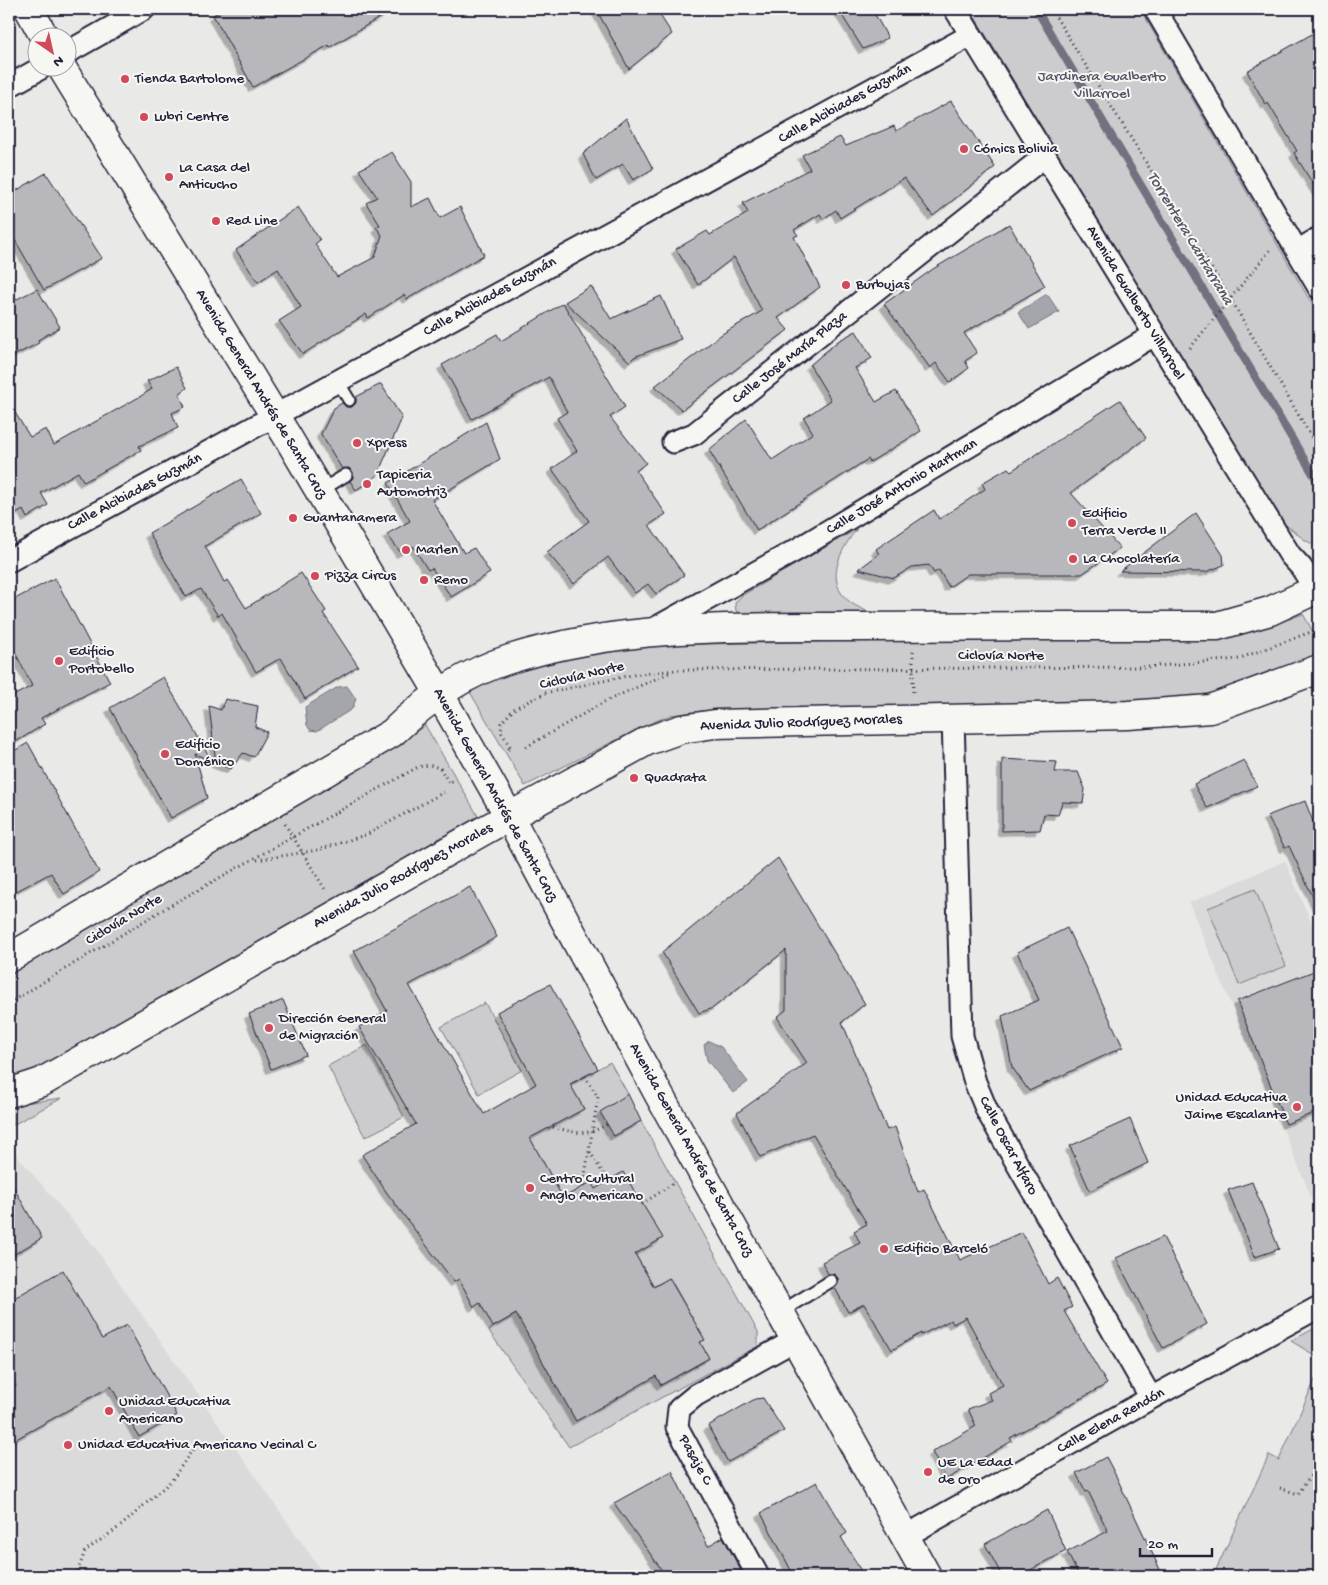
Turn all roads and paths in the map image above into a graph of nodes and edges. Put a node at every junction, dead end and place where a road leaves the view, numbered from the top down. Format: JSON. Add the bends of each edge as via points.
{"nodes":[{"id":1,"x":29,"y":9,"type":"edge"},
{"id":2,"x":144,"y":9,"type":"edge"},
{"id":3,"x":955,"y":9,"type":"edge"},
{"id":4,"x":1013,"y":9,"type":"edge"},
{"id":5,"x":1051,"y":9,"type":"edge"},
{"id":6,"x":1156,"y":9,"type":"edge"},
{"id":7,"x":980,"y":15,"type":"dead end"},
{"id":8,"x":39,"y":28,"type":"edge"},
{"id":9,"x":971,"y":35,"type":"junction"},
{"id":10,"x":78,"y":46,"type":"edge"},
{"id":11,"x":28,"y":75,"type":"edge"},
{"id":12,"x":68,"y":78,"type":"edge"},
{"id":13,"x":9,"y":86,"type":"edge"},
{"id":14,"x":1045,"y":156,"type":"junction"},
{"id":15,"x":1319,"y":238,"type":"edge"},
{"id":16,"x":1273,"y":246,"type":"dead end"},
{"id":17,"x":1298,"y":250,"type":"junction"},
{"id":18,"x":1319,"y":288,"type":"edge"},
{"id":19,"x":1229,"y":300,"type":"junction"},
{"id":20,"x":1154,"y":335,"type":"junction"},
{"id":21,"x":1186,"y":353,"type":"dead end"},
{"id":22,"x":337,"y":380,"type":"junction"},
{"id":23,"x":349,"y":400,"type":"dead end"},
{"id":24,"x":275,"y":416,"type":"junction"},
{"id":25,"x":673,"y":442,"type":"dead end"},
{"id":26,"x":1319,"y":450,"type":"edge"},
{"id":27,"x":346,"y":475,"type":"dead end"},
{"id":28,"x":320,"y":491,"type":"junction"},
{"id":29,"x":9,"y":561,"type":"edge"},
{"id":30,"x":1318,"y":591,"type":"edge"},
{"id":31,"x":1319,"y":629,"type":"edge"},
{"id":32,"x":647,"y":633,"type":"junction"},
{"id":33,"x":913,"y":642,"type":"dead end"},
{"id":34,"x":913,"y":668,"type":"junction"},
{"id":35,"x":1319,"y":669,"type":"edge"},
{"id":36,"x":676,"y":670,"type":"junction"},
{"id":37,"x":439,"y":693,"type":"junction"},
{"id":38,"x":913,"y":700,"type":"dead end"},
{"id":39,"x":953,"y":717,"type":"junction"},
{"id":40,"x":526,"y":746,"type":"dead end"},
{"id":41,"x":508,"y":750,"type":"dead end"},
{"id":42,"x":452,"y":781,"type":"dead end"},
{"id":43,"x":444,"y":792,"type":"dead end"},
{"id":44,"x":509,"y":816,"type":"junction"},
{"id":45,"x":284,"y":822,"type":"dead end"},
{"id":46,"x":294,"y":838,"type":"junction"},
{"id":47,"x":304,"y":853,"type":"junction"},
{"id":48,"x":254,"y":861,"type":"junction"},
{"id":49,"x":327,"y":892,"type":"dead end"},
{"id":50,"x":9,"y":958,"type":"edge"},
{"id":51,"x":9,"y":1003,"type":"edge"},
{"id":52,"x":585,"y":1076,"type":"dead end"},
{"id":53,"x":9,"y":1093,"type":"edge"},
{"id":54,"x":608,"y":1124,"type":"dead end"},
{"id":55,"x":552,"y":1127,"type":"dead end"},
{"id":56,"x":592,"y":1133,"type":"junction"},
{"id":57,"x":589,"y":1151,"type":"junction"},
{"id":58,"x":608,"y":1181,"type":"dead end"},
{"id":59,"x":674,"y":1182,"type":"dead end"},
{"id":60,"x":583,"y":1187,"type":"dead end"},
{"id":61,"x":642,"y":1204,"type":"dead end"},
{"id":62,"x":831,"y":1281,"type":"dead end"},
{"id":63,"x":1319,"y":1307,"type":"edge"},
{"id":64,"x":780,"y":1312,"type":"junction"},
{"id":65,"x":795,"y":1340,"type":"junction"},
{"id":66,"x":1150,"y":1398,"type":"junction"},
{"id":67,"x":197,"y":1442,"type":"dead end"},
{"id":68,"x":1319,"y":1464,"type":"edge"},
{"id":69,"x":1280,"y":1488,"type":"dead end"},
{"id":70,"x":904,"y":1538,"type":"junction"},
{"id":71,"x":76,"y":1576,"type":"edge"},
{"id":72,"x":758,"y":1576,"type":"edge"},
{"id":73,"x":927,"y":1576,"type":"edge"}],
"edges":[{"from":1,"to":8,"type":"main road"},
{"from":2,"to":10,"type":"street"},
{"from":3,"to":9,"type":"street","name":"Avenida Gualberto Villarroel"},
{"from":4,"to":7,"type":"path"},
{"from":5,"to":19,"type":"path"},
{"from":6,"to":17,"type":"street"},
{"from":9,"to":14,"type":"street","name":"Avenida Gualberto Villarroel"},
{"from":9,"to":22,"type":"street","name":"Calle Alcibiades Guzmán"},
{"from":11,"to":13,"type":"street"},
{"from":12,"to":24,"type":"main road","name":"Avenida General Andrés de Santa Cruz"},
{"from":14,"to":20,"type":"street","name":"Avenida Gualberto Villarroel"},
{"from":14,"to":25,"type":"street","name":"Calle José María Plaza","via":[[694,434]]},
{"from":15,"to":17,"type":"street"},
{"from":16,"to":19,"type":"path"},
{"from":17,"to":18,"type":"street"},
{"from":19,"to":21,"type":"path"},
{"from":19,"to":26,"type":"path"},
{"from":20,"to":30,"type":"street","name":"Avenida Gualberto Villarroel","via":[[1290,556]]},
{"from":20,"to":32,"type":"street","name":"Calle José Antonio Hartman","via":[[798,549]]},
{"from":22,"to":23,"type":"lane"},
{"from":22,"to":24,"type":"street","name":"Calle Alcibiades Guzmán"},
{"from":24,"to":28,"type":"main road","name":"Avenida General Andrés de Santa Cruz"},
{"from":24,"to":29,"type":"street","name":"Calle Alcibiades Guzmán"},
{"from":27,"to":28,"type":"lane"},
{"from":28,"to":37,"type":"main road","name":"Avenida General Andrés de Santa Cruz"},
{"from":30,"to":32,"type":"main road","via":[[1270,611],[1217,626],[749,627]]},
{"from":31,"to":34,"type":"path","name":"Ciclovía Norte","via":[[1238,659],[1212,662],[1147,668]]},
{"from":32,"to":37,"type":"main road","via":[[562,645],[510,659],[472,674]]},
{"from":33,"to":34,"type":"path"},
{"from":34,"to":36,"type":"path","name":"Ciclovía Norte"},
{"from":34,"to":38,"type":"path"},
{"from":35,"to":39,"type":"main road","name":"Avenida Julio Rodríguez Morales","via":[[1210,709],[1128,715]]},
{"from":36,"to":40,"type":"path","name":"Ciclovía Norte","via":[[606,700]]},
{"from":36,"to":41,"type":"path","name":"Ciclovía Norte","via":[[632,675],[545,693],[514,708],[501,723],[502,733],[511,748]]},
{"from":37,"to":44,"type":"main road","name":"Avenida General Andrés de Santa Cruz"},
{"from":37,"to":50,"type":"main road","via":[[416,709],[392,733]]},
{"from":39,"to":44,"type":"main road","name":"Avenida Julio Rodríguez Morales","via":[[714,724],[681,729],[647,741]]},
{"from":39,"to":66,"type":"street","name":"Calle Oscar Alfaro","via":[[962,1036],[975,1082],[987,1112]]},
{"from":42,"to":46,"type":"path","name":"Ciclovía Norte","via":[[449,783],[440,768],[418,767]]},
{"from":43,"to":47,"type":"path","name":"Ciclovía Norte","via":[[368,834]]},
{"from":44,"to":53,"type":"main road","name":"Avenida Julio Rodríguez Morales","via":[[42,1082]]},
{"from":44,"to":64,"type":"main road","name":"Avenida General Andrés de Santa Cruz"},
{"from":45,"to":46,"type":"path"},
{"from":46,"to":47,"type":"path"},
{"from":46,"to":48,"type":"path","name":"Ciclovía Norte"},
{"from":47,"to":48,"type":"path","name":"Ciclovía Norte"},
{"from":47,"to":49,"type":"path"},
{"from":48,"to":51,"type":"path","name":"Ciclovía Norte","via":[[170,906]]},
{"from":52,"to":56,"type":"path","via":[[598,1097]]},
{"from":54,"to":56,"type":"path"},
{"from":55,"to":56,"type":"path"},
{"from":56,"to":57,"type":"path"},
{"from":57,"to":58,"type":"path"},
{"from":57,"to":60,"type":"path"},
{"from":59,"to":61,"type":"path"},
{"from":62,"to":64,"type":"lane"},
{"from":63,"to":66,"type":"street","name":"Calle Elena Rendón"},
{"from":64,"to":65,"type":"main road","name":"Avenida General Andrés de Santa Cruz"},
{"from":65,"to":70,"type":"main road","name":"Avenida General Andrés de Santa Cruz"},
{"from":65,"to":72,"type":"street","name":"Pasaje C","via":[[696,1395],[679,1409],[677,1427]]},
{"from":66,"to":70,"type":"street","name":"Calle Elena Rendón"},
{"from":67,"to":71,"type":"path","via":[[172,1480],[85,1552]]},
{"from":68,"to":69,"type":"path","via":[[1298,1494]]},
{"from":70,"to":73,"type":"main road","name":"Avenida General Andrés de Santa Cruz"}]}
